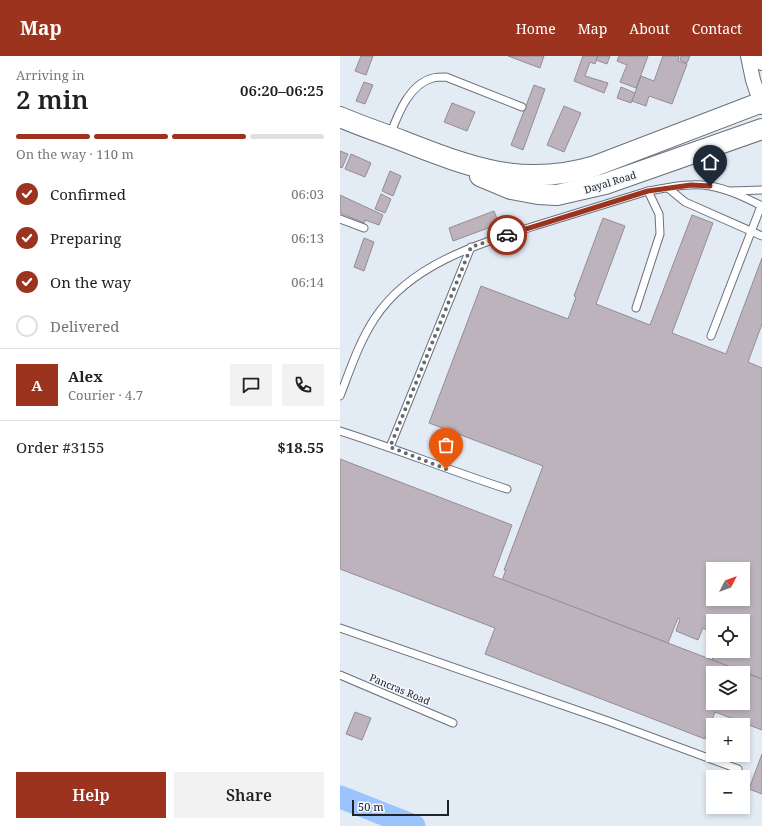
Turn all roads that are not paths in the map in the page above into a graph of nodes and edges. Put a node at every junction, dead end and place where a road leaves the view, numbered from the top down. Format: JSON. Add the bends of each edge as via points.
{"nodes":[{"id":1,"x":748,"y":56,"type":"edge"},
{"id":2,"x":759,"y":56,"type":"edge"},
{"id":3,"x":762,"y":63,"type":"edge"},
{"id":4,"x":761,"y":104,"type":"edge"},
{"id":5,"x":522,"y":107,"type":"dead end"},
{"id":6,"x":340,"y":117,"type":"edge"},
{"id":7,"x":762,"y":129,"type":"edge"},
{"id":8,"x":389,"y":137,"type":"junction"},
{"id":9,"x":458,"y":163,"type":"junction"},
{"id":10,"x":668,"y":188,"type":"junction"},
{"id":11,"x":762,"y":190,"type":"edge"},
{"id":12,"x":648,"y":191,"type":"junction"},
{"id":13,"x":727,"y":191,"type":"junction"},
{"id":14,"x":762,"y":206,"type":"edge"},
{"id":15,"x":340,"y":219,"type":"edge"},
{"id":16,"x":364,"y":228,"type":"dead end"},
{"id":17,"x":750,"y":231,"type":"junction"},
{"id":18,"x":762,"y":236,"type":"edge"},
{"id":19,"x":471,"y":247,"type":"junction"},
{"id":20,"x":636,"y":308,"type":"dead end"},
{"id":21,"x":711,"y":336,"type":"dead end"},
{"id":22,"x":340,"y":396,"type":"edge"},
{"id":23,"x":340,"y":431,"type":"edge"},
{"id":24,"x":390,"y":447,"type":"junction"},
{"id":25,"x":507,"y":490,"type":"dead end"},
{"id":26,"x":340,"y":628,"type":"edge"},
{"id":27,"x":340,"y":675,"type":"edge"},
{"id":28,"x":453,"y":723,"type":"dead end"},
{"id":29,"x":738,"y":769,"type":"dead end"}],
"edges":[{"from":1,"to":4,"type":"street"},
{"from":2,"to":3,"type":"street"},
{"from":4,"to":9,"type":"street","name":"Dayal Road","via":[[570,173],[526,175]]},
{"from":5,"to":8,"type":"lane","via":[[446,77],[433,78],[418,86],[407,98]]},
{"from":6,"to":8,"type":"street","name":"Dayal Road"},
{"from":7,"to":9,"type":"street","name":"Dayal Road","via":[[605,184],[557,195],[511,189],[484,178]]},
{"from":8,"to":9,"type":"street","name":"Dayal Road"},
{"from":10,"to":12,"type":"lane"},
{"from":10,"to":13,"type":"lane","via":[[691,185],[710,186]]},
{"from":10,"to":17,"type":"lane","via":[[685,202]]},
{"from":11,"to":13,"type":"lane"},
{"from":12,"to":19,"type":"lane"},
{"from":12,"to":20,"type":"lane","via":[[659,214],[660,234]]},
{"from":13,"to":14,"type":"lane"},
{"from":14,"to":17,"type":"lane"},
{"from":15,"to":16,"type":"lane"},
{"from":17,"to":18,"type":"lane"},
{"from":17,"to":21,"type":"lane"},
{"from":19,"to":22,"type":"lane","via":[[429,269],[401,289],[375,318],[354,359]]},
{"from":19,"to":24,"type":"lane"},
{"from":23,"to":24,"type":"lane"},
{"from":24,"to":25,"type":"lane"},
{"from":26,"to":29,"type":"lane"},
{"from":27,"to":28,"type":"lane","name":"Pancras Road"}]}
